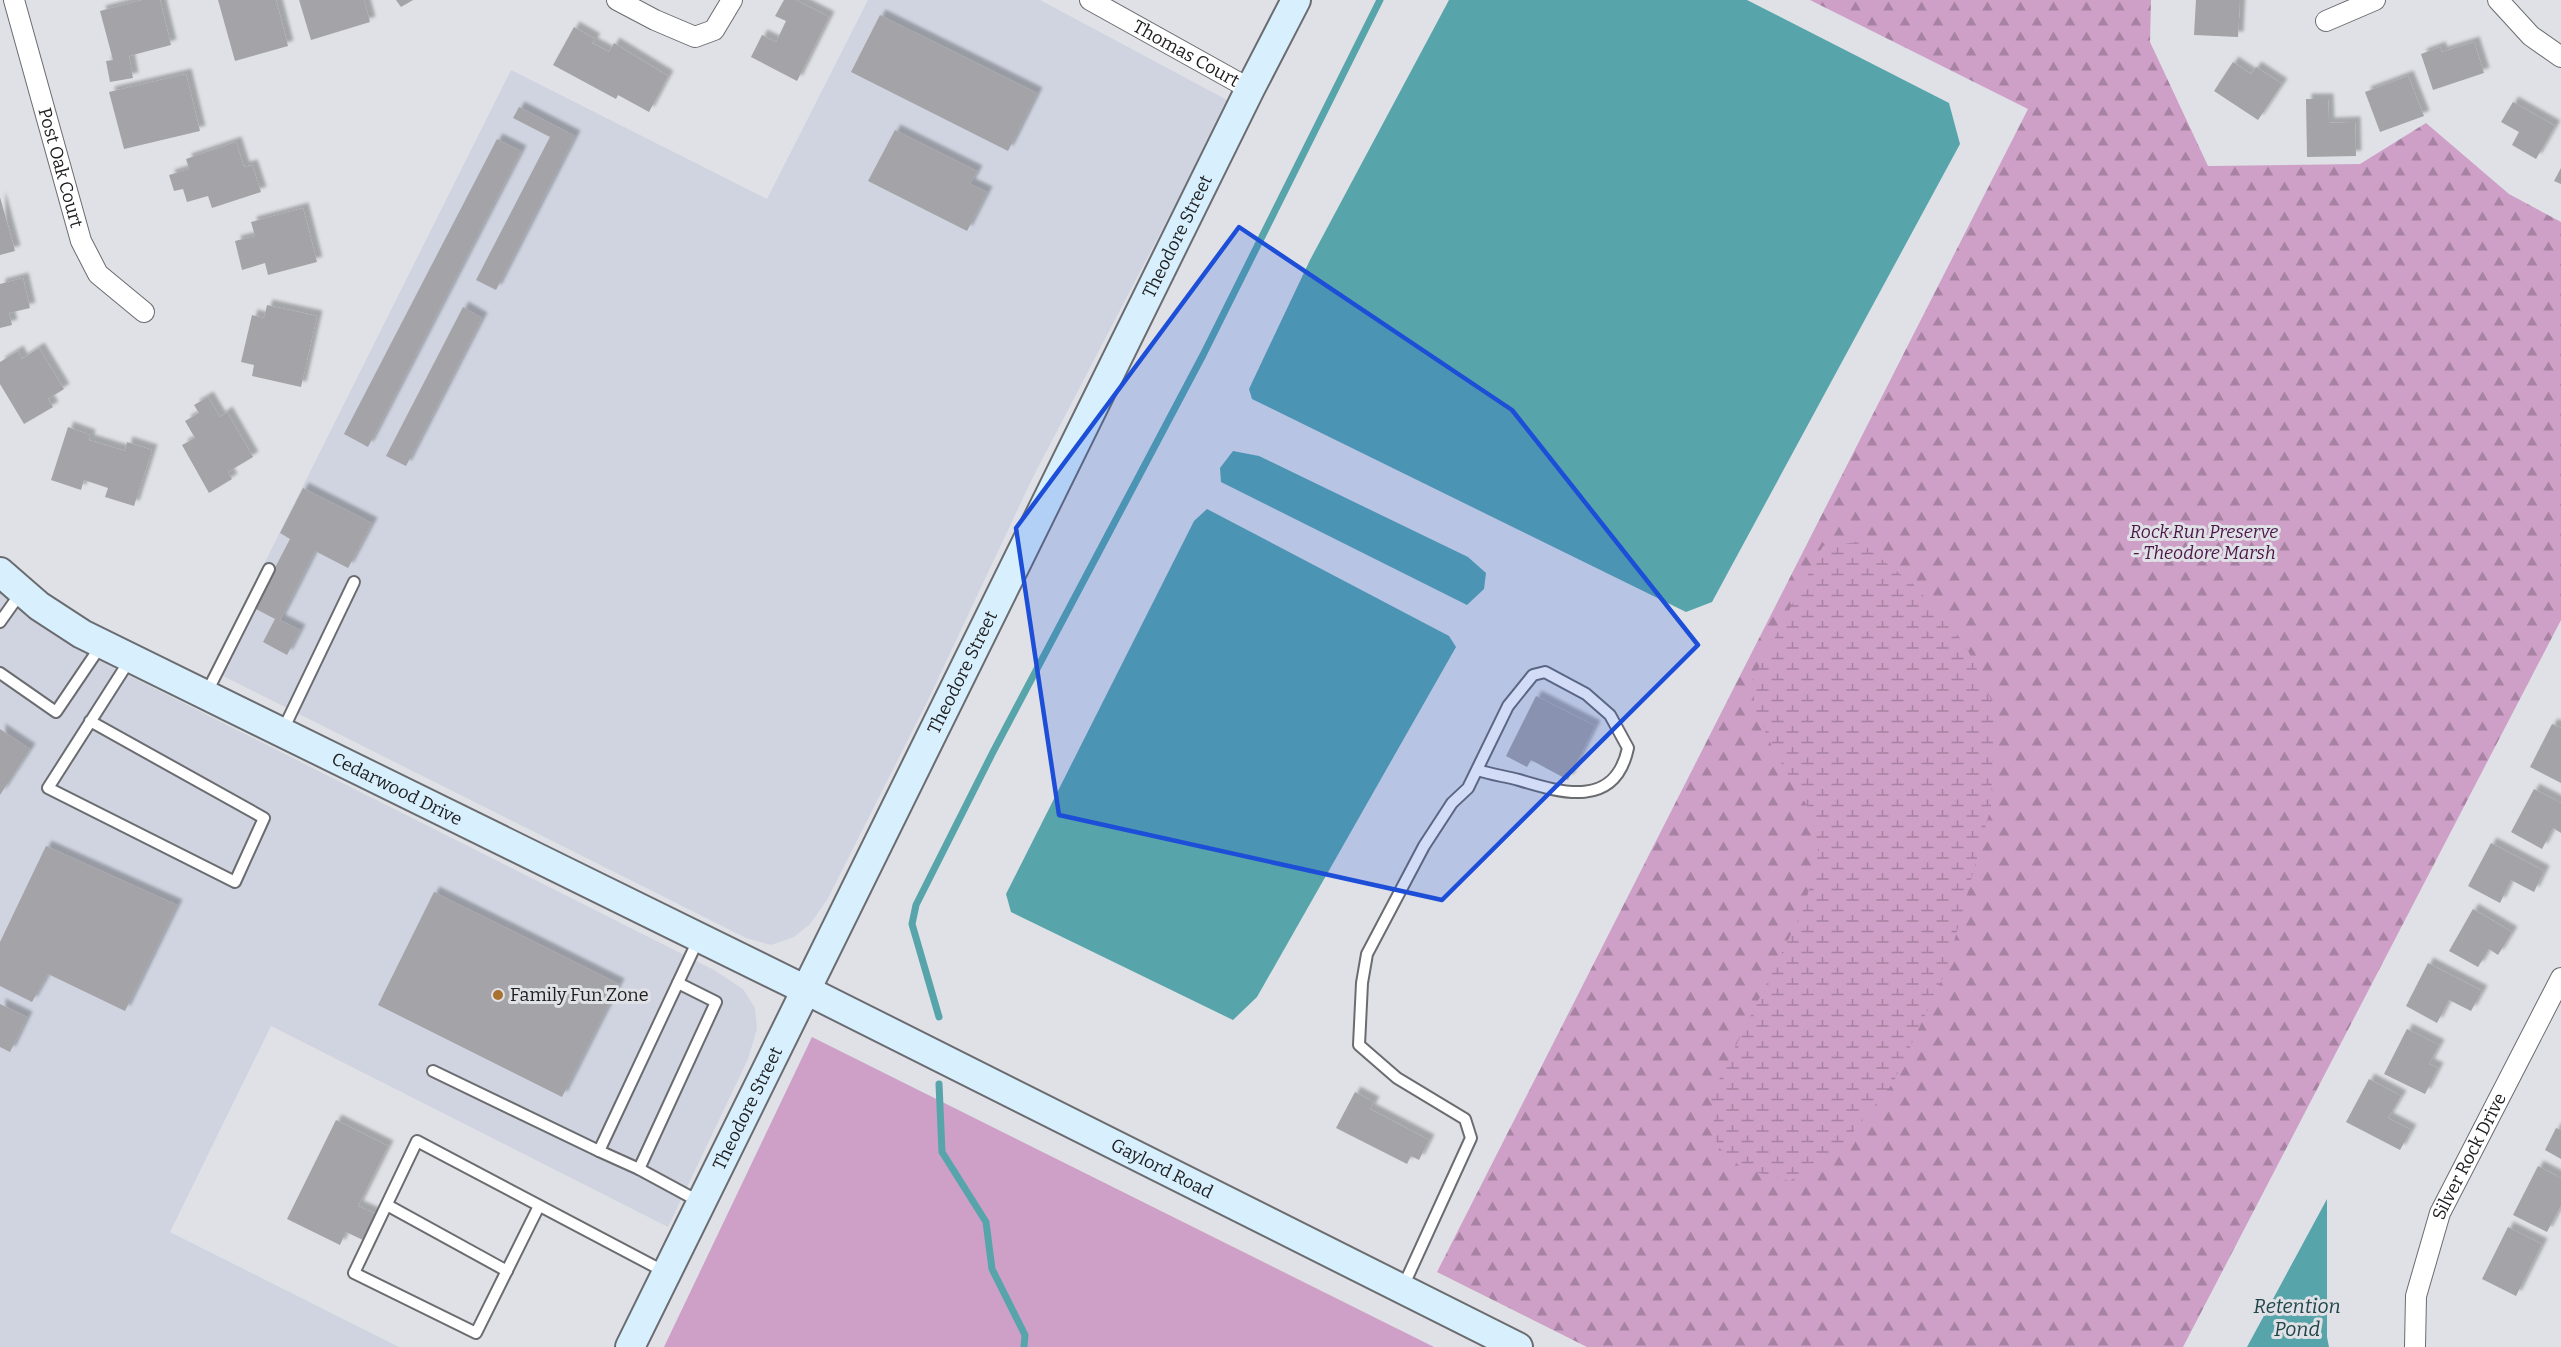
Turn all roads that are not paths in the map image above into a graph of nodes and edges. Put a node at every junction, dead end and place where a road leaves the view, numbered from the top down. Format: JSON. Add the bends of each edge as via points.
{"nodes":[{"id":1,"x":14,"y":0,"type":"edge"},
{"id":2,"x":617,"y":0,"type":"edge"},
{"id":3,"x":732,"y":0,"type":"edge"},
{"id":4,"x":1090,"y":0,"type":"edge"},
{"id":5,"x":1296,"y":0,"type":"edge"},
{"id":6,"x":2376,"y":0,"type":"edge"},
{"id":7,"x":2498,"y":0,"type":"edge"},
{"id":8,"x":2326,"y":21,"type":"dead end"},
{"id":9,"x":2561,"y":57,"type":"edge"},
{"id":10,"x":1250,"y":89,"type":"junction"},
{"id":11,"x":144,"y":312,"type":"dead end"},
{"id":12,"x":269,"y":569,"type":"dead end"},
{"id":13,"x":0,"y":572,"type":"edge"},
{"id":14,"x":354,"y":582,"type":"dead end"},
{"id":15,"x":22,"y":591,"type":"junction"},
{"id":16,"x":0,"y":622,"type":"edge"},
{"id":17,"x":102,"y":644,"type":"junction"},
{"id":18,"x":131,"y":658,"type":"junction"},
{"id":19,"x":0,"y":673,"type":"edge"},
{"id":20,"x":205,"y":695,"type":"junction"},
{"id":21,"x":90,"y":722,"type":"junction"},
{"id":22,"x":282,"y":732,"type":"junction"},
{"id":23,"x":1478,"y":770,"type":"junction"},
{"id":24,"x":699,"y":938,"type":"junction"},
{"id":25,"x":2561,"y":978,"type":"edge"},
{"id":26,"x":678,"y":983,"type":"junction"},
{"id":27,"x":806,"y":990,"type":"junction"},
{"id":28,"x":433,"y":1071,"type":"dead end"},
{"id":29,"x":599,"y":1151,"type":"junction"},
{"id":30,"x":639,"y":1170,"type":"junction"},
{"id":31,"x":701,"y":1203,"type":"junction"},
{"id":32,"x":387,"y":1205,"type":"junction"},
{"id":33,"x":539,"y":1206,"type":"junction"},
{"id":34,"x":507,"y":1270,"type":"junction"},
{"id":35,"x":667,"y":1273,"type":"junction"},
{"id":36,"x":1402,"y":1289,"type":"junction"},
{"id":37,"x":630,"y":1347,"type":"edge"},
{"id":38,"x":1518,"y":1347,"type":"edge"},
{"id":39,"x":2415,"y":1347,"type":"edge"}],
"edges":[{"from":1,"to":11,"type":"street","name":"Post Oak Court","via":[[81,241],[98,274]]},
{"from":2,"to":3,"type":"street","via":[[695,37],[714,30]]},
{"from":4,"to":10,"type":"street","name":"Thomas Court"},
{"from":5,"to":10,"type":"street","name":"Theodore Street"},
{"from":6,"to":8,"type":"street"},
{"from":7,"to":9,"type":"street","via":[[2531,36]]},
{"from":10,"to":27,"type":"street","name":"Theodore Street"},
{"from":12,"to":20,"type":"lane"},
{"from":13,"to":15,"type":"street","name":"Cedarwood Drive"},
{"from":14,"to":22,"type":"lane"},
{"from":15,"to":16,"type":"lane"},
{"from":15,"to":17,"type":"street","name":"Cedarwood Drive"},
{"from":17,"to":18,"type":"street","name":"Cedarwood Drive"},
{"from":17,"to":19,"type":"lane","via":[[56,712]]},
{"from":18,"to":20,"type":"street","name":"Cedarwood Drive"},
{"from":18,"to":21,"type":"lane"},
{"from":20,"to":22,"type":"street","name":"Cedarwood Drive"},
{"from":21,"to":21,"type":"lane","via":[[48,788],[235,882],[264,818]]},
{"from":22,"to":24,"type":"street","name":"Cedarwood Drive"},
{"from":23,"to":23,"type":"lane","via":[[1509,706],[1533,675],[1545,672],[1586,694],[1610,715],[1628,748],[1625,766],[1613,779],[1587,793],[1564,793]]},
{"from":23,"to":36,"type":"lane","via":[[1398,891],[1366,954],[1359,1045],[1397,1078],[1465,1119],[1471,1138]]},
{"from":24,"to":26,"type":"lane"},
{"from":24,"to":27,"type":"street","name":"Cedarwood Drive"},
{"from":25,"to":39,"type":"street","name":"Silver Rock Drive","via":[[2440,1213],[2416,1296]]},
{"from":26,"to":29,"type":"lane"},
{"from":26,"to":30,"type":"lane","via":[[716,1002]]},
{"from":27,"to":31,"type":"street","name":"Theodore Street"},
{"from":27,"to":36,"type":"street","name":"Gaylord Road"},
{"from":28,"to":29,"type":"lane"},
{"from":29,"to":30,"type":"lane"},
{"from":30,"to":31,"type":"lane"},
{"from":31,"to":35,"type":"street","name":"Theodore Street"},
{"from":32,"to":33,"type":"lane","via":[[417,1141]]},
{"from":32,"to":34,"type":"lane"},
{"from":32,"to":34,"type":"lane","via":[[354,1273],[476,1334]]},
{"from":33,"to":34,"type":"lane"},
{"from":33,"to":35,"type":"lane"},
{"from":35,"to":37,"type":"street","name":"Theodore Street"},
{"from":36,"to":38,"type":"street","name":"Gaylord Road"}]}
